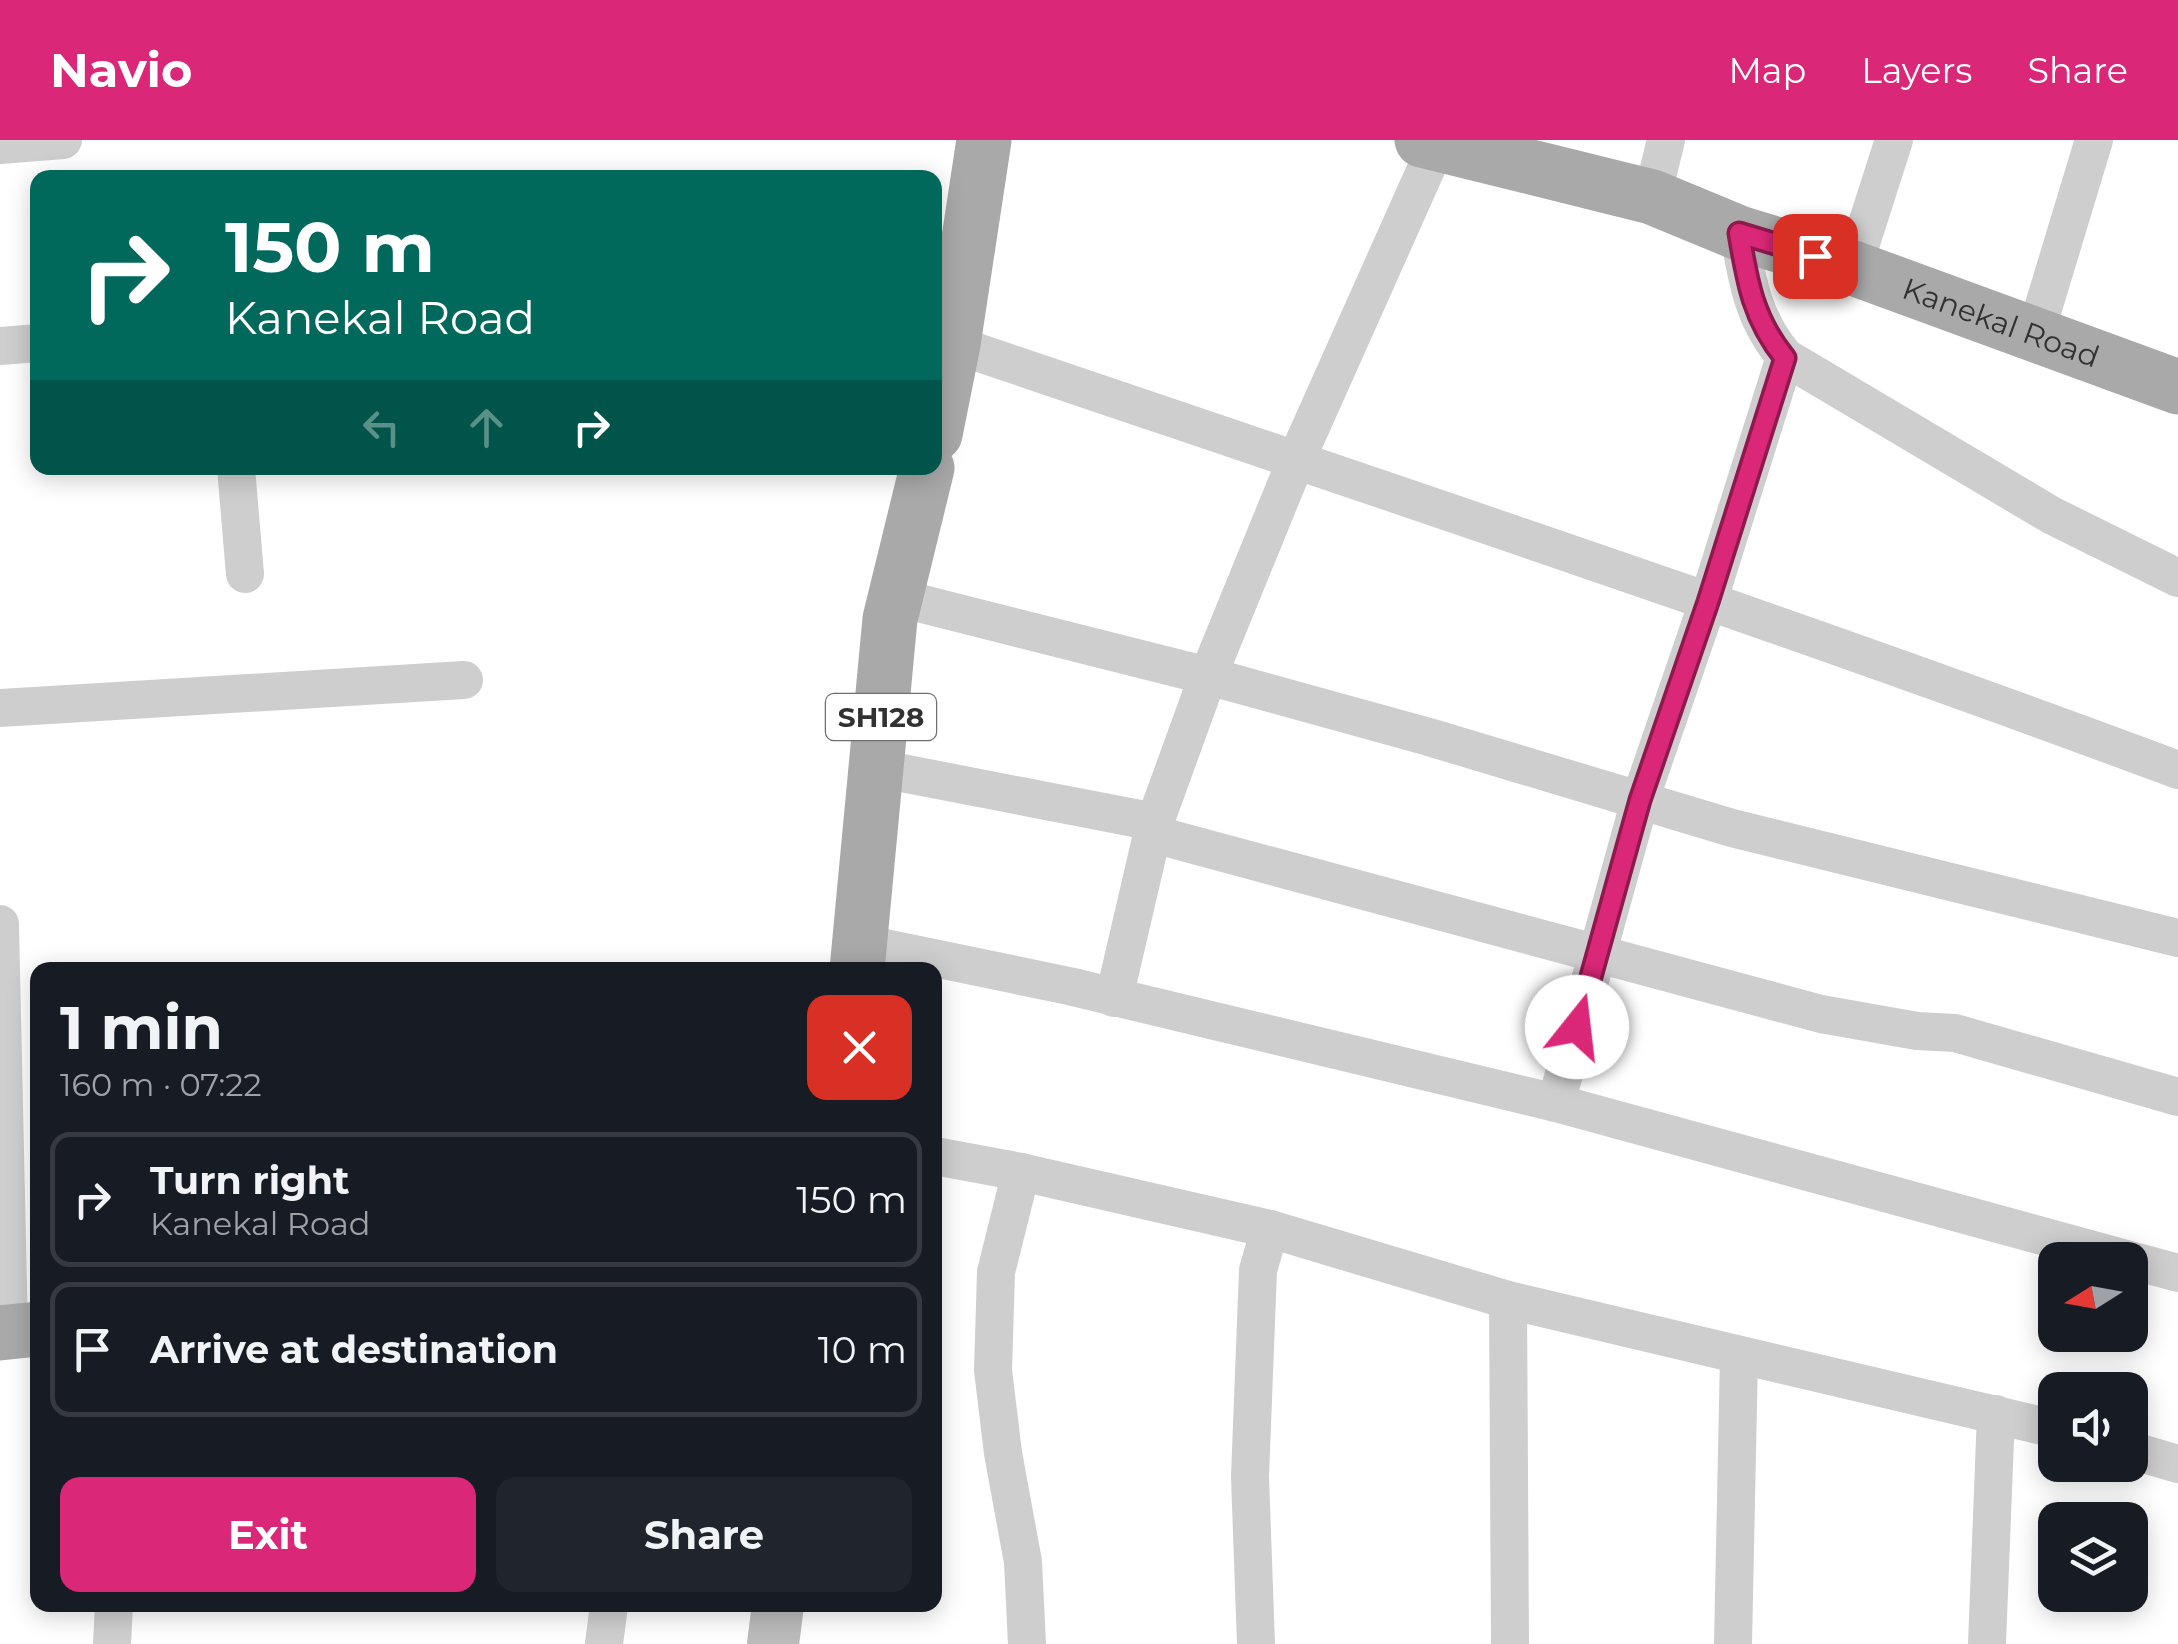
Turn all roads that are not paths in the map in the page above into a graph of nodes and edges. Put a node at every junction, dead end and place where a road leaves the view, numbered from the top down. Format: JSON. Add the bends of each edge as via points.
{"nodes":[{"id":1,"x":62,"y":140,"type":"edge"},
{"id":2,"x":984,"y":140,"type":"edge"},
{"id":3,"x":1666,"y":140,"type":"edge"},
{"id":4,"x":1894,"y":140,"type":"edge"},
{"id":5,"x":2094,"y":140,"type":"edge"},
{"id":6,"x":1433,"y":141,"type":"edge"},
{"id":7,"x":0,"y":145,"type":"edge"},
{"id":8,"x":1652,"y":196,"type":"junction"},
{"id":9,"x":1739,"y":233,"type":"junction"},
{"id":10,"x":1852,"y":268,"type":"junction"},
{"id":11,"x":2035,"y":335,"type":"junction"},
{"id":12,"x":30,"y":344,"type":"edge"},
{"id":13,"x":953,"y":344,"type":"junction"},
{"id":14,"x":0,"y":346,"type":"edge"},
{"id":15,"x":1785,"y":358,"type":"junction"},
{"id":16,"x":2178,"y":387,"type":"edge"},
{"id":17,"x":942,"y":399,"type":"edge"},
{"id":18,"x":1298,"y":458,"type":"junction"},
{"id":19,"x":237,"y":475,"type":"edge"},
{"id":20,"x":925,"y":475,"type":"edge"},
{"id":21,"x":245,"y":574,"type":"dead end"},
{"id":22,"x":2178,"y":578,"type":"edge"},
{"id":23,"x":895,"y":597,"type":"junction"},
{"id":24,"x":1708,"y":602,"type":"junction"},
{"id":25,"x":1208,"y":676,"type":"junction"},
{"id":26,"x":464,"y":680,"type":"dead end"},
{"id":27,"x":0,"y":708,"type":"edge"},
{"id":28,"x":876,"y":768,"type":"junction"},
{"id":29,"x":2178,"y":770,"type":"edge"},
{"id":30,"x":1640,"y":800,"type":"junction"},
{"id":31,"x":1154,"y":828,"type":"junction"},
{"id":32,"x":0,"y":924,"type":"edge"},
{"id":33,"x":2178,"y":938,"type":"edge"},
{"id":34,"x":1598,"y":952,"type":"junction"},
{"id":35,"x":859,"y":956,"type":"edge"},
{"id":36,"x":901,"y":962,"type":"edge"},
{"id":37,"x":942,"y":968,"type":"edge"},
{"id":38,"x":1114,"y":998,"type":"junction"},
{"id":39,"x":2178,"y":1097,"type":"edge"},
{"id":40,"x":1556,"y":1103,"type":"junction"},
{"id":41,"x":942,"y":1157,"type":"edge"},
{"id":42,"x":1021,"y":1172,"type":"junction"},
{"id":43,"x":1270,"y":1230,"type":"junction"},
{"id":44,"x":2064,"y":1242,"type":"edge"},
{"id":45,"x":2148,"y":1265,"type":"edge"},
{"id":46,"x":2178,"y":1273,"type":"edge"},
{"id":47,"x":1508,"y":1300,"type":"junction"},
{"id":48,"x":16,"y":1332,"type":"edge"},
{"id":49,"x":1740,"y":1356,"type":"junction"},
{"id":50,"x":1996,"y":1414,"type":"junction"},
{"id":51,"x":2038,"y":1425,"type":"edge"},
{"id":52,"x":2148,"y":1455,"type":"edge"},
{"id":53,"x":2178,"y":1464,"type":"edge"},
{"id":54,"x":114,"y":1612,"type":"edge"},
{"id":55,"x":608,"y":1612,"type":"edge"},
{"id":56,"x":777,"y":1612,"type":"edge"},
{"id":57,"x":112,"y":1644,"type":"edge"},
{"id":58,"x":604,"y":1644,"type":"edge"},
{"id":59,"x":773,"y":1644,"type":"edge"},
{"id":60,"x":1028,"y":1644,"type":"edge"},
{"id":61,"x":1256,"y":1644,"type":"edge"},
{"id":62,"x":1510,"y":1644,"type":"edge"},
{"id":63,"x":1732,"y":1644,"type":"edge"},
{"id":64,"x":1986,"y":1644,"type":"edge"}],
"edges":[{"from":1,"to":7,"type":"street"},
{"from":2,"to":13,"type":"main road"},
{"from":3,"to":8,"type":"street"},
{"from":4,"to":10,"type":"street"},
{"from":5,"to":11,"type":"street"},
{"from":6,"to":8,"type":"main road","name":"Kanekal Road"},
{"from":6,"to":18,"type":"street"},
{"from":8,"to":9,"type":"main road","name":"Kanekal Road"},
{"from":9,"to":10,"type":"main road","name":"Kanekal Road"},
{"from":9,"to":15,"type":"street","via":[[1748,288],[1766,335]]},
{"from":10,"to":11,"type":"main road","name":"Kanekal Road"},
{"from":11,"to":16,"type":"main road","name":"Kanekal Road"},
{"from":12,"to":14,"type":"street"},
{"from":13,"to":17,"type":"main road"},
{"from":13,"to":18,"type":"street"},
{"from":15,"to":22,"type":"street","via":[[2051,515]]},
{"from":15,"to":24,"type":"street"},
{"from":18,"to":24,"type":"street"},
{"from":18,"to":25,"type":"street"},
{"from":19,"to":21,"type":"street"},
{"from":20,"to":23,"type":"main road","number":"SH128"},
{"from":23,"to":25,"type":"street"},
{"from":23,"to":28,"type":"main road","number":"SH128"},
{"from":24,"to":29,"type":"street"},
{"from":24,"to":30,"type":"street"},
{"from":25,"to":30,"type":"street"},
{"from":25,"to":31,"type":"street"},
{"from":26,"to":27,"type":"street"},
{"from":28,"to":31,"type":"street"},
{"from":28,"to":35,"type":"main road","number":"SH128"},
{"from":30,"to":33,"type":"street"},
{"from":30,"to":34,"type":"street"},
{"from":31,"to":34,"type":"street"},
{"from":31,"to":38,"type":"street"},
{"from":32,"to":48,"type":"street"},
{"from":34,"to":39,"type":"street","via":[[1821,1014],[1955,1033]]},
{"from":34,"to":40,"type":"street"},
{"from":35,"to":36,"type":"street"},
{"from":37,"to":38,"type":"street"},
{"from":38,"to":40,"type":"street"},
{"from":40,"to":44,"type":"street"},
{"from":41,"to":42,"type":"street"},
{"from":42,"to":43,"type":"street"},
{"from":42,"to":60,"type":"street","via":[[996,1272],[993,1370],[1023,1562]]},
{"from":43,"to":47,"type":"street"},
{"from":43,"to":61,"type":"street","via":[[1258,1270],[1250,1477]]},
{"from":45,"to":46,"type":"street"},
{"from":47,"to":49,"type":"street"},
{"from":47,"to":62,"type":"street"},
{"from":49,"to":50,"type":"street"},
{"from":49,"to":63,"type":"street"},
{"from":50,"to":51,"type":"street"},
{"from":50,"to":64,"type":"street"},
{"from":52,"to":53,"type":"street"},
{"from":54,"to":57,"type":"street"},
{"from":55,"to":58,"type":"street"},
{"from":56,"to":59,"type":"street"}]}
